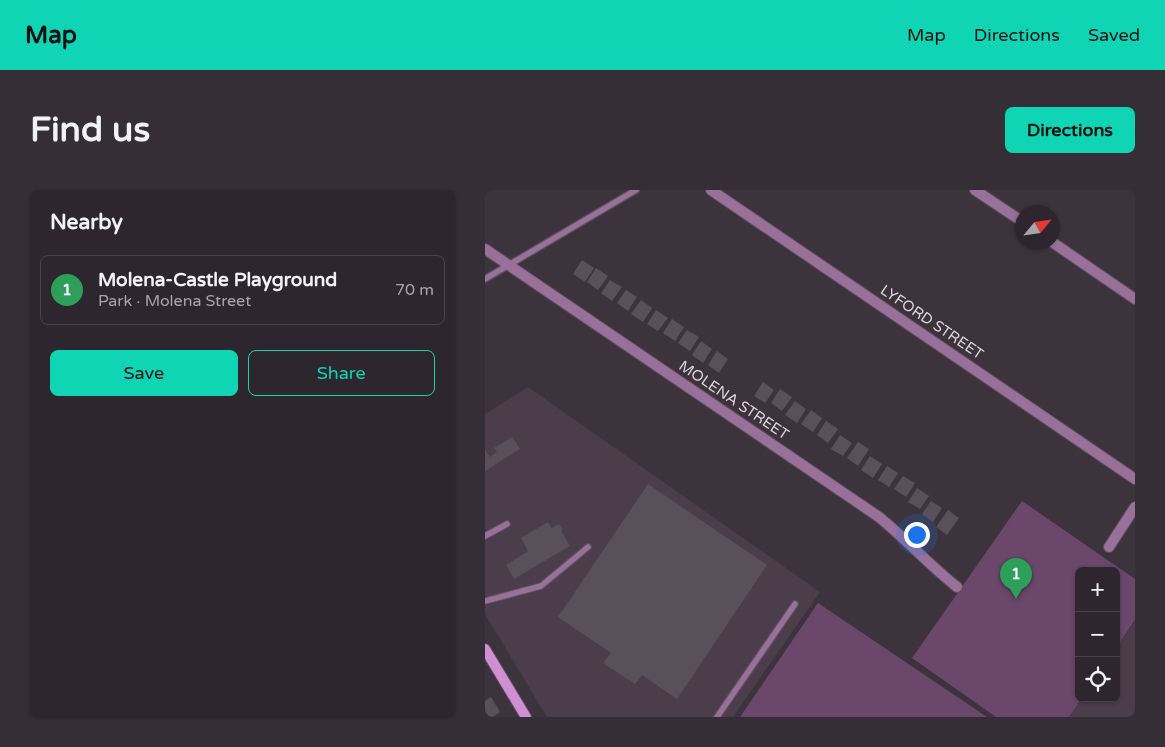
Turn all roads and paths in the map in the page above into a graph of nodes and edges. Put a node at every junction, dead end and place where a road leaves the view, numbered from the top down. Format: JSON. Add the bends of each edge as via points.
{"nodes":[{"id":1,"x":636,"y":190,"type":"edge"},
{"id":2,"x":711,"y":190,"type":"edge"},
{"id":3,"x":975,"y":190,"type":"edge"},
{"id":4,"x":1015,"y":217,"type":"edge"},
{"id":5,"x":1060,"y":247,"type":"edge"},
{"id":6,"x":485,"y":249,"type":"edge"},
{"id":7,"x":509,"y":265,"type":"junction"},
{"id":8,"x":485,"y":278,"type":"edge"},
{"id":9,"x":1135,"y":299,"type":"edge"},
{"id":10,"x":1135,"y":479,"type":"edge"},
{"id":11,"x":1135,"y":507,"type":"edge"},
{"id":12,"x":507,"y":524,"type":"dead end"},
{"id":13,"x":485,"y":536,"type":"edge"},
{"id":14,"x":588,"y":547,"type":"dead end"},
{"id":15,"x":1109,"y":547,"type":"dead end"},
{"id":16,"x":957,"y":587,"type":"dead end"},
{"id":17,"x":485,"y":601,"type":"edge"},
{"id":18,"x":795,"y":604,"type":"dead end"},
{"id":19,"x":485,"y":649,"type":"edge"},
{"id":20,"x":526,"y":717,"type":"edge"},
{"id":21,"x":717,"y":717,"type":"edge"}],
"edges":[{"from":1,"to":7,"type":"lane"},
{"from":2,"to":10,"type":"street","name":"LYFORD STREET"},
{"from":3,"to":4,"type":"street"},
{"from":5,"to":9,"type":"street"},
{"from":6,"to":7,"type":"street","name":"MOLENA STREET"},
{"from":7,"to":8,"type":"lane"},
{"from":7,"to":16,"type":"street","name":"MOLENA STREET","via":[[879,517]]},
{"from":11,"to":15,"type":"street"},
{"from":12,"to":13,"type":"lane"},
{"from":14,"to":17,"type":"lane","via":[[541,586]]},
{"from":18,"to":21,"type":"lane"},
{"from":19,"to":20,"type":"street"}]}
